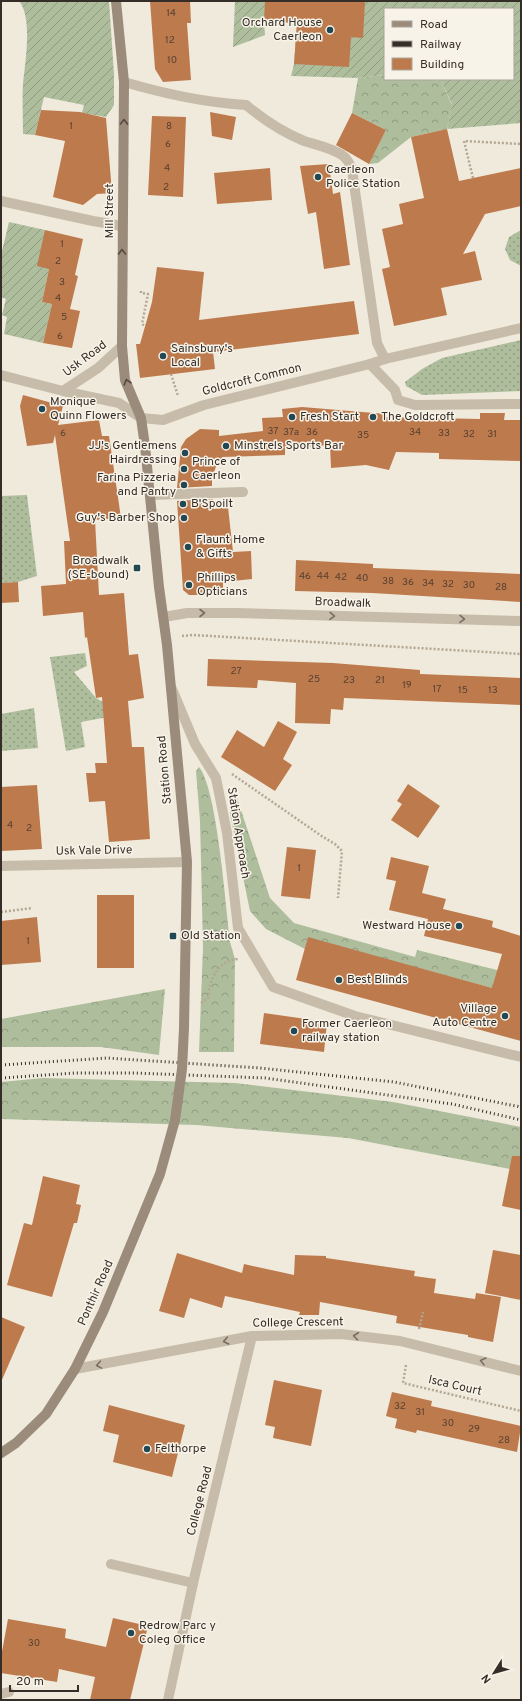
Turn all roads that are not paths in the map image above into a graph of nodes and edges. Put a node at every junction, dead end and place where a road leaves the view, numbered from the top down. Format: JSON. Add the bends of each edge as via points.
{"nodes":[{"id":1,"x":116,"y":1,"type":"edge"},
{"id":2,"x":124,"y":82,"type":"junction"},
{"id":3,"x":1,"y":201,"type":"edge"},
{"id":4,"x":125,"y":230,"type":"junction"},
{"id":5,"x":521,"y":328,"type":"edge"},
{"id":6,"x":122,"y":346,"type":"junction"},
{"id":7,"x":385,"y":359,"type":"junction"},
{"id":8,"x":370,"y":364,"type":"junction"},
{"id":9,"x":1,"y":375,"type":"edge"},
{"id":10,"x":63,"y":391,"type":"junction"},
{"id":11,"x":521,"y":404,"type":"edge"},
{"id":12,"x":141,"y":418,"type":"junction"},
{"id":13,"x":243,"y":492,"type":"dead end"},
{"id":14,"x":150,"y":495,"type":"junction"},
{"id":15,"x":164,"y":617,"type":"junction"},
{"id":16,"x":521,"y":621,"type":"edge"},
{"id":17,"x":170,"y":684,"type":"junction"},
{"id":18,"x":187,"y":862,"type":"junction"},
{"id":19,"x":1,"y":866,"type":"edge"},
{"id":20,"x":521,"y":1057,"type":"edge"},
{"id":21,"x":176,"y":1120,"type":"joint"},
{"id":22,"x":252,"y":1336,"type":"junction"},
{"id":23,"x":75,"y":1369,"type":"junction"},
{"id":24,"x":521,"y":1371,"type":"edge"},
{"id":25,"x":1,"y":1453,"type":"edge"},
{"id":26,"x":111,"y":1564,"type":"dead end"},
{"id":27,"x":193,"y":1581,"type":"junction"},
{"id":28,"x":168,"y":1700,"type":"edge"}],
"edges":[{"from":1,"to":2,"type":"main road","name":"Mill Street"},
{"from":4,"to":2,"type":"main road","name":"Mill Street","one_way":true},
{"from":2,"to":7,"type":"street","via":[[181,98],[246,105],[265,121],[348,160],[352,170],[377,343]]},
{"from":3,"to":4,"type":"street"},
{"from":6,"to":4,"type":"main road","name":"Mill Street","one_way":true},
{"from":5,"to":7,"type":"street","name":"Goldcroft Common"},
{"from":6,"to":10,"type":"street","name":"Usk Road","via":[[98,368]]},
{"from":12,"to":6,"type":"main road","name":"Mill Street","one_way":true,"via":[[125,380]]},
{"from":7,"to":8,"type":"street","name":"Goldcroft Common"},
{"from":8,"to":11,"type":"street","via":[[394,390],[398,400],[415,405]]},
{"from":8,"to":12,"type":"street","name":"Goldcroft Common","via":[[204,405],[163,420]]},
{"from":9,"to":10,"type":"street","name":"Usk Road"},
{"from":10,"to":12,"type":"street","name":"Usk Road","via":[[119,403]]},
{"from":12,"to":14,"type":"main road","name":"Station Road"},
{"from":13,"to":14,"type":"street"},
{"from":14,"to":15,"type":"main road","name":"Station Road"},
{"from":15,"to":16,"type":"street","name":"Broadwalk","one_way":true,"via":[[186,613],[236,613]]},
{"from":15,"to":17,"type":"main road","name":"Station Road"},
{"from":17,"to":18,"type":"main road","name":"Station Road"},
{"from":17,"to":20,"type":"street","name":"Station Approach","via":[[195,744],[216,778],[227,833],[238,928],[273,987],[355,1016]]},
{"from":18,"to":19,"type":"street","name":"Usk Vale Drive"},
{"from":18,"to":21,"type":"main road","name":"Station Road","bridge":true,"via":[[184,1028]]},
{"from":21,"to":23,"type":"main road","name":"Ponthir Road","via":[[157,1182],[103,1312]]},
{"from":22,"to":23,"type":"street","name":"College Crescent","one_way":true},
{"from":24,"to":22,"type":"street","name":"College Crescent","one_way":true,"via":[[400,1341],[341,1334]]},
{"from":22,"to":27,"type":"street","name":"College Road"},
{"from":23,"to":25,"type":"main road","name":"Ponthir Road","via":[[46,1414],[16,1443]]},
{"from":26,"to":27,"type":"street"},
{"from":27,"to":28,"type":"street","name":"College Road"}]}
